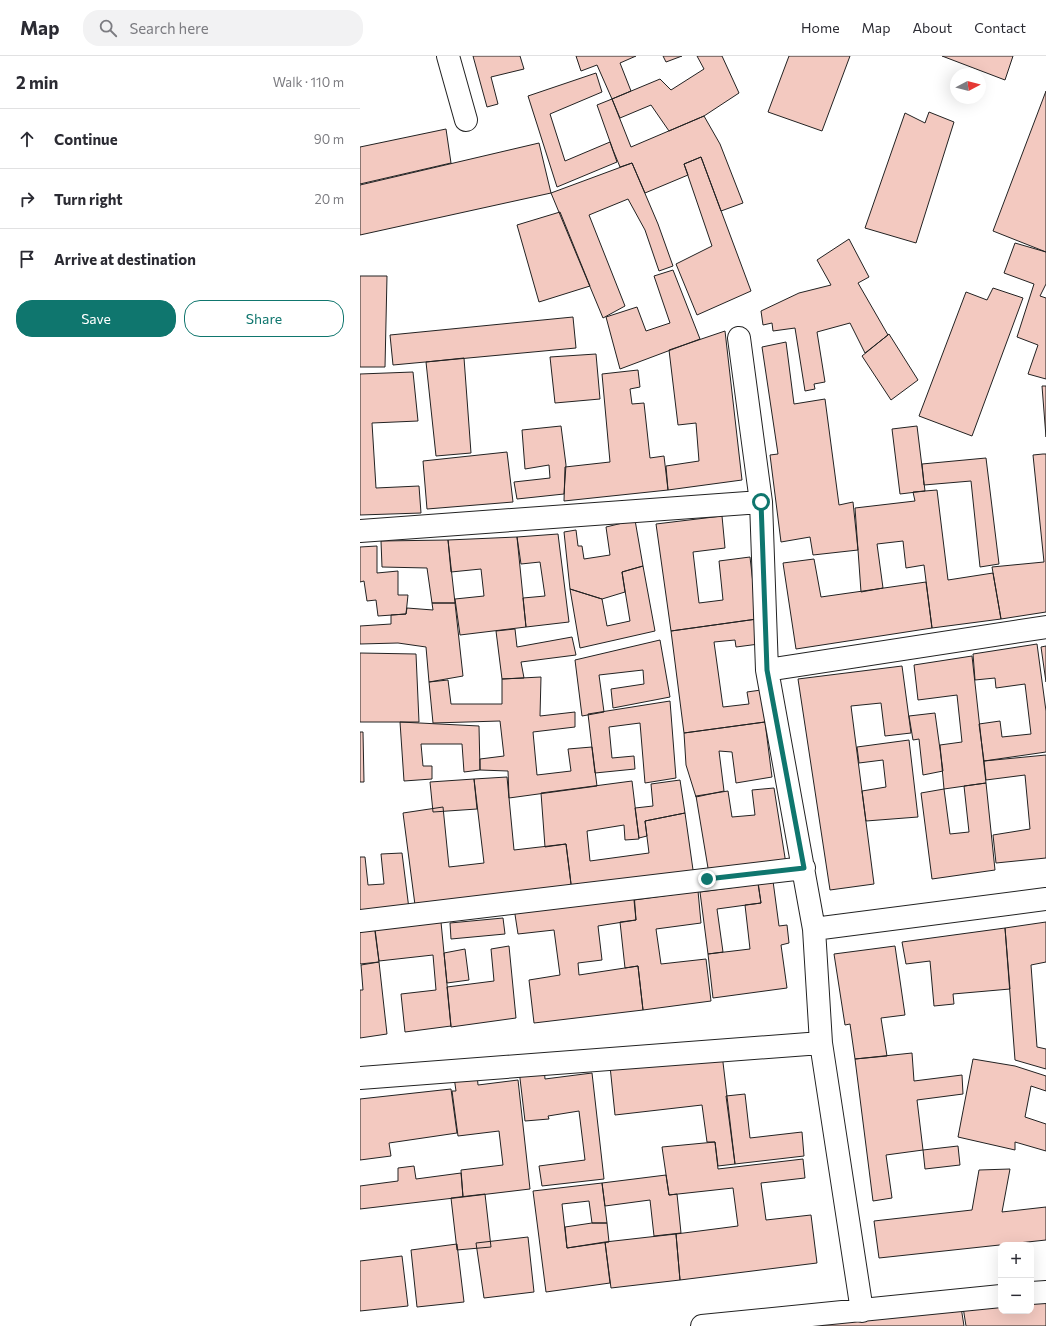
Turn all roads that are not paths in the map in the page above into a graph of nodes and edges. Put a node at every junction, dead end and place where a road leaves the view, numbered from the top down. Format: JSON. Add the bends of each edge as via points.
{"nodes":[{"id":1,"x":448,"y":56,"type":"edge"},
{"id":2,"x":466,"y":120,"type":"dead end"},
{"id":3,"x":739,"y":338,"type":"dead end"},
{"id":4,"x":761,"y":502,"type":"junction"},
{"id":5,"x":360,"y":531,"type":"edge"},
{"id":6,"x":1046,"y":627,"type":"edge"},
{"id":7,"x":767,"y":670,"type":"junction"},
{"id":8,"x":804,"y":868,"type":"junction"},
{"id":9,"x":1046,"y":899,"type":"edge"},
{"id":10,"x":360,"y":921,"type":"edge"},
{"id":11,"x":814,"y":929,"type":"junction"},
{"id":12,"x":821,"y":1043,"type":"junction"},
{"id":13,"x":360,"y":1078,"type":"edge"},
{"id":14,"x":1046,"y":1292,"type":"edge"},
{"id":15,"x":1034,"y":1293,"type":"edge"},
{"id":16,"x":998,"y":1296,"type":"edge"},
{"id":17,"x":862,"y":1311,"type":"junction"},
{"id":18,"x":702,"y":1326,"type":"edge"}],
"edges":[{"from":1,"to":2,"type":"street"},
{"from":3,"to":4,"type":"street"},
{"from":4,"to":5,"type":"street"},
{"from":4,"to":7,"type":"street"},
{"from":6,"to":7,"type":"street"},
{"from":7,"to":8,"type":"street"},
{"from":8,"to":10,"type":"street"},
{"from":8,"to":11,"type":"street"},
{"from":9,"to":11,"type":"street"},
{"from":11,"to":12,"type":"street"},
{"from":12,"to":13,"type":"street"},
{"from":12,"to":17,"type":"street"},
{"from":14,"to":15,"type":"street"},
{"from":16,"to":17,"type":"street"},
{"from":17,"to":18,"type":"street"}]}
